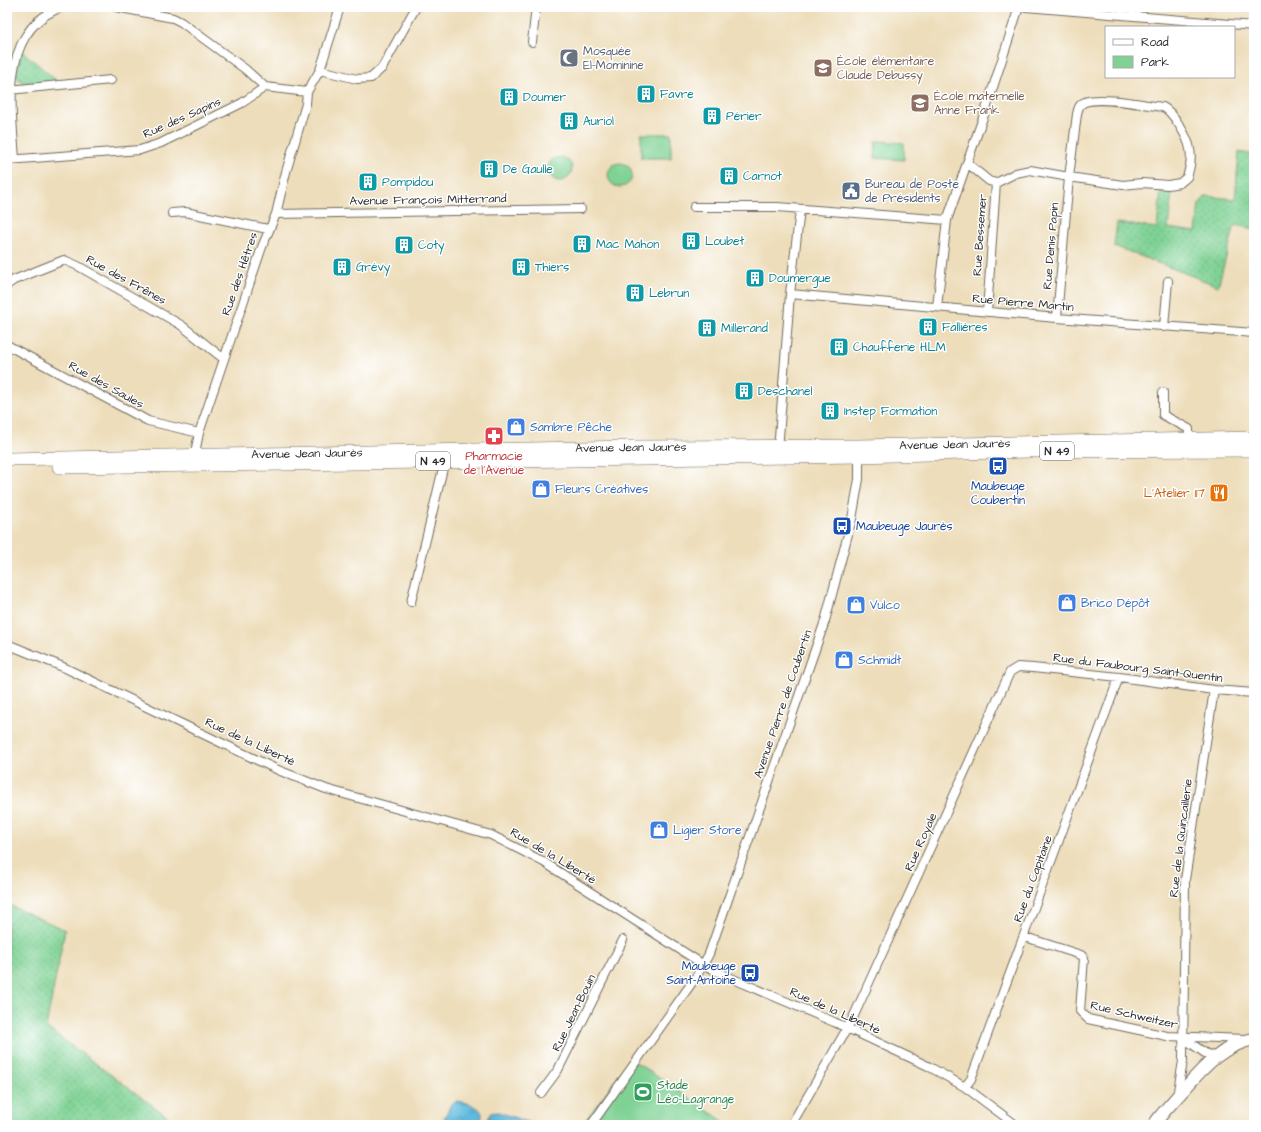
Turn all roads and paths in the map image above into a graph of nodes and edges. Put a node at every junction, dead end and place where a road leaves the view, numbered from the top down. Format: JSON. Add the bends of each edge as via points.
{"nodes":[{"id":1,"x":62,"y":7,"type":"edge"},
{"id":2,"x":116,"y":7,"type":"edge"},
{"id":3,"x":340,"y":7,"type":"edge"},
{"id":4,"x":416,"y":7,"type":"edge"},
{"id":5,"x":536,"y":7,"type":"edge"},
{"id":6,"x":1019,"y":7,"type":"edge"},
{"id":7,"x":1026,"y":7,"type":"edge"},
{"id":8,"x":1254,"y":26,"type":"edge"},
{"id":9,"x":532,"y":42,"type":"dead end"},
{"id":10,"x":320,"y":70,"type":"junction"},
{"id":11,"x":111,"y":80,"type":"dead end"},
{"id":12,"x":265,"y":87,"type":"junction"},
{"id":13,"x":8,"y":89,"type":"edge"},
{"id":14,"x":308,"y":92,"type":"junction"},
{"id":15,"x":11,"y":160,"type":"edge"},
{"id":16,"x":967,"y":162,"type":"junction"},
{"id":17,"x":1069,"y":177,"type":"junction"},
{"id":18,"x":996,"y":183,"type":"junction"},
{"id":19,"x":694,"y":208,"type":"dead end"},
{"id":20,"x":581,"y":209,"type":"dead end"},
{"id":21,"x":800,"y":210,"type":"junction"},
{"id":22,"x":172,"y":213,"type":"dead end"},
{"id":23,"x":276,"y":214,"type":"junction"},
{"id":24,"x":947,"y":220,"type":"junction"},
{"id":25,"x":268,"y":229,"type":"junction"},
{"id":26,"x":7,"y":274,"type":"edge"},
{"id":27,"x":1168,"y":281,"type":"dead end"},
{"id":28,"x":10,"y":283,"type":"edge"},
{"id":29,"x":790,"y":294,"type":"junction"},
{"id":30,"x":937,"y":307,"type":"junction"},
{"id":31,"x":987,"y":312,"type":"junction"},
{"id":32,"x":1057,"y":318,"type":"junction"},
{"id":33,"x":1164,"y":327,"type":"junction"},
{"id":34,"x":1254,"y":333,"type":"edge"},
{"id":35,"x":7,"y":345,"type":"edge"},
{"id":36,"x":224,"y":359,"type":"junction"},
{"id":37,"x":1163,"y":392,"type":"dead end"},
{"id":38,"x":199,"y":433,"type":"junction"},
{"id":39,"x":1254,"y":438,"type":"edge"},
{"id":40,"x":1189,"y":440,"type":"junction"},
{"id":41,"x":1254,"y":450,"type":"edge"},
{"id":42,"x":778,"y":451,"type":"junction"},
{"id":43,"x":859,"y":451,"type":"junction"},
{"id":44,"x":532,"y":454,"type":"junction"},
{"id":45,"x":7,"y":459,"type":"edge"},
{"id":46,"x":194,"y":460,"type":"junction"},
{"id":47,"x":445,"y":460,"type":"junction"},
{"id":48,"x":7,"y":468,"type":"edge"},
{"id":49,"x":411,"y":602,"type":"dead end"},
{"id":50,"x":7,"y":644,"type":"edge"},
{"id":51,"x":1018,"y":667,"type":"joint"},
{"id":52,"x":1119,"y":676,"type":"junction"},
{"id":53,"x":1214,"y":690,"type":"junction"},
{"id":54,"x":1254,"y":693,"type":"edge"},
{"id":55,"x":1025,"y":937,"type":"junction"},
{"id":56,"x":623,"y":940,"type":"dead end"},
{"id":57,"x":704,"y":965,"type":"junction"},
{"id":58,"x":847,"y":1029,"type":"junction"},
{"id":59,"x":1183,"y":1038,"type":"junction"},
{"id":60,"x":1253,"y":1039,"type":"edge"},
{"id":61,"x":1216,"y":1057,"type":"junction"},
{"id":62,"x":965,"y":1087,"type":"junction"},
{"id":63,"x":541,"y":1093,"type":"dead end"},
{"id":64,"x":1177,"y":1097,"type":"junction"},
{"id":65,"x":591,"y":1125,"type":"edge"},
{"id":66,"x":791,"y":1125,"type":"edge"},
{"id":67,"x":1016,"y":1125,"type":"edge"},
{"id":68,"x":1154,"y":1125,"type":"edge"},
{"id":69,"x":1164,"y":1125,"type":"edge"}],
"edges":[{"from":1,"to":13,"type":"street","via":[[52,10],[34,22],[19,41],[10,67]]},
{"from":2,"to":12,"type":"street","via":[[173,18],[181,22]]},
{"from":3,"to":10,"type":"street","name":"Rue des Hêtres"},
{"from":4,"to":10,"type":"street","via":[[382,68],[372,78],[357,79]]},
{"from":5,"to":9,"type":"street"},
{"from":6,"to":16,"type":"street"},
{"from":7,"to":8,"type":"street"},
{"from":10,"to":14,"type":"street","name":"Rue des Hêtres"},
{"from":11,"to":13,"type":"street"},
{"from":12,"to":14,"type":"street"},
{"from":12,"to":15,"type":"street","name":"Rue des Sapins","via":[[242,103],[161,143],[140,150]]},
{"from":13,"to":15,"type":"street"},
{"from":14,"to":23,"type":"street","name":"Rue des Hêtres"},
{"from":16,"to":18,"type":"street","via":[[989,181]]},
{"from":16,"to":24,"type":"street"},
{"from":17,"to":17,"type":"street","via":[[1077,114],[1079,106],[1084,102],[1096,100],[1163,106],[1172,114],[1190,148],[1187,177],[1180,183],[1123,185]]},
{"from":17,"to":18,"type":"street","via":[[1030,170],[1016,173]]},
{"from":17,"to":32,"type":"street","name":"Rue Denis Papin"},
{"from":18,"to":31,"type":"street","name":"Rue Bessemer"},
{"from":19,"to":21,"type":"street","via":[[764,207]]},
{"from":20,"to":23,"type":"street","name":"Avenue François Mitterrand"},
{"from":21,"to":24,"type":"street"},
{"from":21,"to":29,"type":"street"},
{"from":22,"to":25,"type":"street","via":[[185,212]]},
{"from":23,"to":25,"type":"street","name":"Rue des Hêtres"},
{"from":24,"to":30,"type":"street"},
{"from":25,"to":36,"type":"street","name":"Rue des Hêtres"},
{"from":26,"to":28,"type":"street"},
{"from":27,"to":33,"type":"street"},
{"from":28,"to":36,"type":"street","name":"Rue des Frênes","via":[[64,260],[181,325]]},
{"from":29,"to":30,"type":"street","name":"Rue Pierre Martin"},
{"from":29,"to":42,"type":"street"},
{"from":30,"to":31,"type":"street","name":"Rue Pierre Martin"},
{"from":31,"to":32,"type":"street","name":"Rue Pierre Martin"},
{"from":32,"to":33,"type":"street","name":"Rue Pierre Martin"},
{"from":33,"to":34,"type":"street","name":"Rue Pierre Martin"},
{"from":35,"to":38,"type":"street","name":"Rue des Saules","via":[[148,421]]},
{"from":36,"to":38,"type":"street","name":"Rue des Hêtres"},
{"from":37,"to":40,"type":"street","via":[[1163,415],[1189,429]]},
{"from":38,"to":46,"type":"street","name":"Rue des Hêtres"},
{"from":39,"to":40,"type":"main road","name":"Avenue Jean Jaurès","number":"N 49"},
{"from":40,"to":43,"type":"main road","name":"Avenue Jean Jaurès","number":"N 49"},
{"from":41,"to":43,"type":"main road","name":"Avenue Jean Jaurès","number":"N 49"},
{"from":42,"to":43,"type":"main road","name":"Avenue Jean Jaurès","number":"N 49"},
{"from":42,"to":44,"type":"main road","name":"Avenue Jean Jaurès","number":"N 49"},
{"from":43,"to":57,"type":"street","name":"Avenue Pierre de Coubertin","via":[[859,479],[852,519],[825,621]]},
{"from":44,"to":46,"type":"main road","name":"Avenue Jean Jaurès","number":"N 49"},
{"from":44,"to":47,"type":"main road","name":"Avenue Jean Jaurès","number":"N 49"},
{"from":45,"to":46,"type":"main road","name":"Avenue Jean Jaurès","number":"N 49"},
{"from":46,"to":47,"type":"main road","name":"Avenue Jean Jaurès","number":"N 49"},
{"from":46,"to":48,"type":"main road","name":"Avenue Jean Jaurès","number":"N 49"},
{"from":47,"to":49,"type":"street"},
{"from":50,"to":57,"type":"street","name":"Rue de la Liberté","via":[[63,667],[278,770],[314,784],[497,838],[542,861]]},
{"from":51,"to":52,"type":"street","name":"Rue du Faubourg Saint-Quentin"},
{"from":51,"to":58,"type":"street","name":"Rue Royale","via":[[1010,672]]},
{"from":52,"to":53,"type":"street","name":"Rue du Faubourg Saint-Quentin"},
{"from":52,"to":55,"type":"street","name":"Rue du Capitaine"},
{"from":53,"to":54,"type":"street","name":"Rue du Faubourg Saint-Quentin"},
{"from":53,"to":59,"type":"street","name":"Rue de la Quincaillerie","via":[[1185,880]]},
{"from":55,"to":59,"type":"street","name":"Rue Schweitzer","via":[[1084,958],[1080,1012],[1083,1016],[1146,1032]]},
{"from":55,"to":62,"type":"street","name":"Rue du Capitaine","via":[[971,1079]]},
{"from":56,"to":63,"type":"street","name":"Rue Jean-Bouin","via":[[558,1070]]},
{"from":57,"to":58,"type":"street","name":"Rue de la Liberté"},
{"from":57,"to":65,"type":"street","name":"Avenue Pierre de Coubertin"},
{"from":58,"to":62,"type":"street","name":"Rue de la Liberté","via":[[928,1066]]},
{"from":58,"to":66,"type":"street","name":"Rue Royale"},
{"from":59,"to":60,"type":"street","via":[[1192,1036]]},
{"from":59,"to":61,"type":"street","via":[[1205,1053]]},
{"from":59,"to":64,"type":"street","name":"Rue de la Quincaillerie","via":[[1183,1061]]},
{"from":60,"to":61,"type":"main road"},
{"from":61,"to":64,"type":"main road"},
{"from":62,"to":67,"type":"street","name":"Rue de la Liberté"},
{"from":64,"to":68,"type":"main road","via":[[1162,1111]]},
{"from":64,"to":69,"type":"main road"}]}
